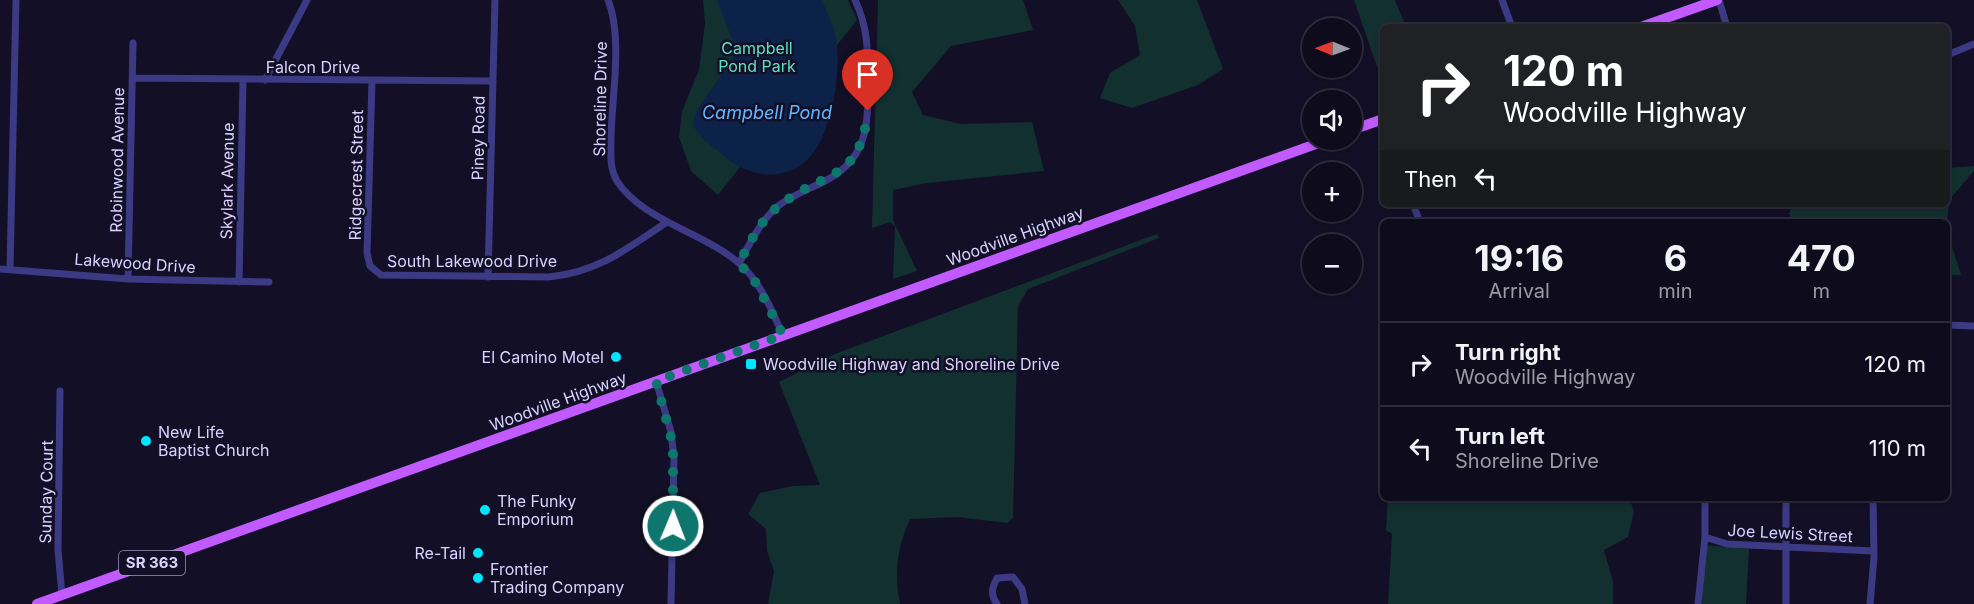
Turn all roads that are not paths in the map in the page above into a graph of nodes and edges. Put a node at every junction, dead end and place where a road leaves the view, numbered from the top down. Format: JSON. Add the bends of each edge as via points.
{"nodes":[{"id":1,"x":16,"y":0,"type":"edge"},
{"id":2,"x":307,"y":0,"type":"edge"},
{"id":3,"x":495,"y":0,"type":"edge"},
{"id":4,"x":608,"y":0,"type":"edge"},
{"id":5,"x":855,"y":0,"type":"edge"},
{"id":6,"x":1502,"y":0,"type":"edge"},
{"id":7,"x":1718,"y":0,"type":"edge"},
{"id":8,"x":1511,"y":24,"type":"edge"},
{"id":9,"x":1650,"y":24,"type":"edge"},
{"id":10,"x":1726,"y":24,"type":"edge"},
{"id":11,"x":133,"y":43,"type":"dead end"},
{"id":12,"x":1974,"y":44,"type":"edge"},
{"id":13,"x":1950,"y":54,"type":"edge"},
{"id":14,"x":133,"y":78,"type":"junction"},
{"id":15,"x":243,"y":80,"type":"junction"},
{"id":16,"x":265,"y":80,"type":"junction"},
{"id":17,"x":372,"y":81,"type":"junction"},
{"id":18,"x":492,"y":81,"type":"junction"},
{"id":19,"x":1380,"y":120,"type":"edge"},
{"id":20,"x":1362,"y":126,"type":"edge"},
{"id":21,"x":1302,"y":149,"type":"edge"},
{"id":22,"x":666,"y":222,"type":"junction"},
{"id":23,"x":739,"y":263,"type":"junction"},
{"id":24,"x":0,"y":269,"type":"edge"},
{"id":25,"x":10,"y":269,"type":"junction"},
{"id":26,"x":373,"y":269,"type":"joint"},
{"id":27,"x":488,"y":277,"type":"junction"},
{"id":28,"x":128,"y":279,"type":"junction"},
{"id":29,"x":239,"y":282,"type":"junction"},
{"id":30,"x":269,"y":282,"type":"dead end"},
{"id":31,"x":1950,"y":325,"type":"edge"},
{"id":32,"x":1974,"y":326,"type":"edge"},
{"id":33,"x":783,"y":335,"type":"junction"},
{"id":34,"x":656,"y":381,"type":"junction"},
{"id":35,"x":60,"y":391,"type":"dead end"},
{"id":36,"x":1705,"y":501,"type":"edge"},
{"id":37,"x":1786,"y":501,"type":"edge"},
{"id":38,"x":1873,"y":501,"type":"edge"},
{"id":39,"x":1705,"y":537,"type":"junction"},
{"id":40,"x":1784,"y":548,"type":"junction"},
{"id":41,"x":1874,"y":551,"type":"junction"},
{"id":42,"x":62,"y":595,"type":"junction"},
{"id":43,"x":37,"y":604,"type":"edge"},
{"id":44,"x":671,"y":604,"type":"edge"},
{"id":45,"x":997,"y":604,"type":"edge"},
{"id":46,"x":1025,"y":604,"type":"edge"},
{"id":47,"x":1698,"y":604,"type":"edge"},
{"id":48,"x":1786,"y":604,"type":"edge"},
{"id":49,"x":1870,"y":604,"type":"edge"}],
"edges":[{"from":1,"to":25,"type":"street"},
{"from":2,"to":16,"type":"street"},
{"from":3,"to":18,"type":"street","name":"Piney Road"},
{"from":4,"to":22,"type":"street","name":"Shoreline Drive","via":[[614,36],[614,174],[626,192]]},
{"from":5,"to":23,"type":"street","via":[[869,45],[868,111],[860,149],[836,175],[776,208],[760,226]]},
{"from":6,"to":8,"type":"street"},
{"from":7,"to":9,"type":"main road"},
{"from":7,"to":10,"type":"street"},
{"from":11,"to":14,"type":"street","name":"Robinwood Avenue"},
{"from":12,"to":13,"type":"street"},
{"from":14,"to":15,"type":"street","name":"Falcon Drive"},
{"from":14,"to":28,"type":"street","name":"Robinwood Avenue"},
{"from":15,"to":16,"type":"street","name":"Falcon Drive"},
{"from":15,"to":29,"type":"street","name":"Skylark Avenue"},
{"from":16,"to":17,"type":"street","name":"Falcon Drive"},
{"from":17,"to":18,"type":"street","name":"Falcon Drive"},
{"from":17,"to":26,"type":"street","name":"Ridgecrest Street","via":[[367,253]]},
{"from":18,"to":27,"type":"street","name":"Piney Road"},
{"from":19,"to":20,"type":"main road"},
{"from":21,"to":33,"type":"main road","name":"Woodville Highway","number":"SR 363"},
{"from":22,"to":23,"type":"street","name":"Shoreline Drive"},
{"from":22,"to":27,"type":"street","name":"South Lakewood Drive","via":[[610,259],[582,272],[549,277]]},
{"from":23,"to":33,"type":"street","name":"Shoreline Drive","via":[[756,283]]},
{"from":24,"to":25,"type":"street","name":"Lakewood Drive"},
{"from":25,"to":28,"type":"street","name":"Lakewood Drive"},
{"from":26,"to":27,"type":"street","name":"South Lakewood Drive","via":[[381,275],[393,276]]},
{"from":28,"to":29,"type":"street","name":"Lakewood Drive"},
{"from":29,"to":30,"type":"street","name":"Lakewood Drive"},
{"from":31,"to":32,"type":"street"},
{"from":33,"to":34,"type":"main road","name":"Woodville Highway","number":"SR 363"},
{"from":34,"to":42,"type":"main road","name":"Woodville Highway","number":"SR 363"},
{"from":34,"to":44,"type":"street","via":[[674,458]]},
{"from":35,"to":42,"type":"street","name":"Sunday Court","via":[[58,550]]},
{"from":36,"to":39,"type":"street"},
{"from":37,"to":40,"type":"street"},
{"from":38,"to":41,"type":"street"},
{"from":39,"to":40,"type":"street","name":"Joe Lewis Street","via":[[1727,544]]},
{"from":39,"to":47,"type":"street"},
{"from":40,"to":41,"type":"street","name":"Joe Lewis Street"},
{"from":40,"to":48,"type":"street"},
{"from":41,"to":49,"type":"street"},
{"from":42,"to":43,"type":"main road","name":"Woodville Highway","number":"SR 363"},
{"from":45,"to":46,"type":"street","via":[[992,588],[997,578],[1004,576],[1018,582]]}]}
